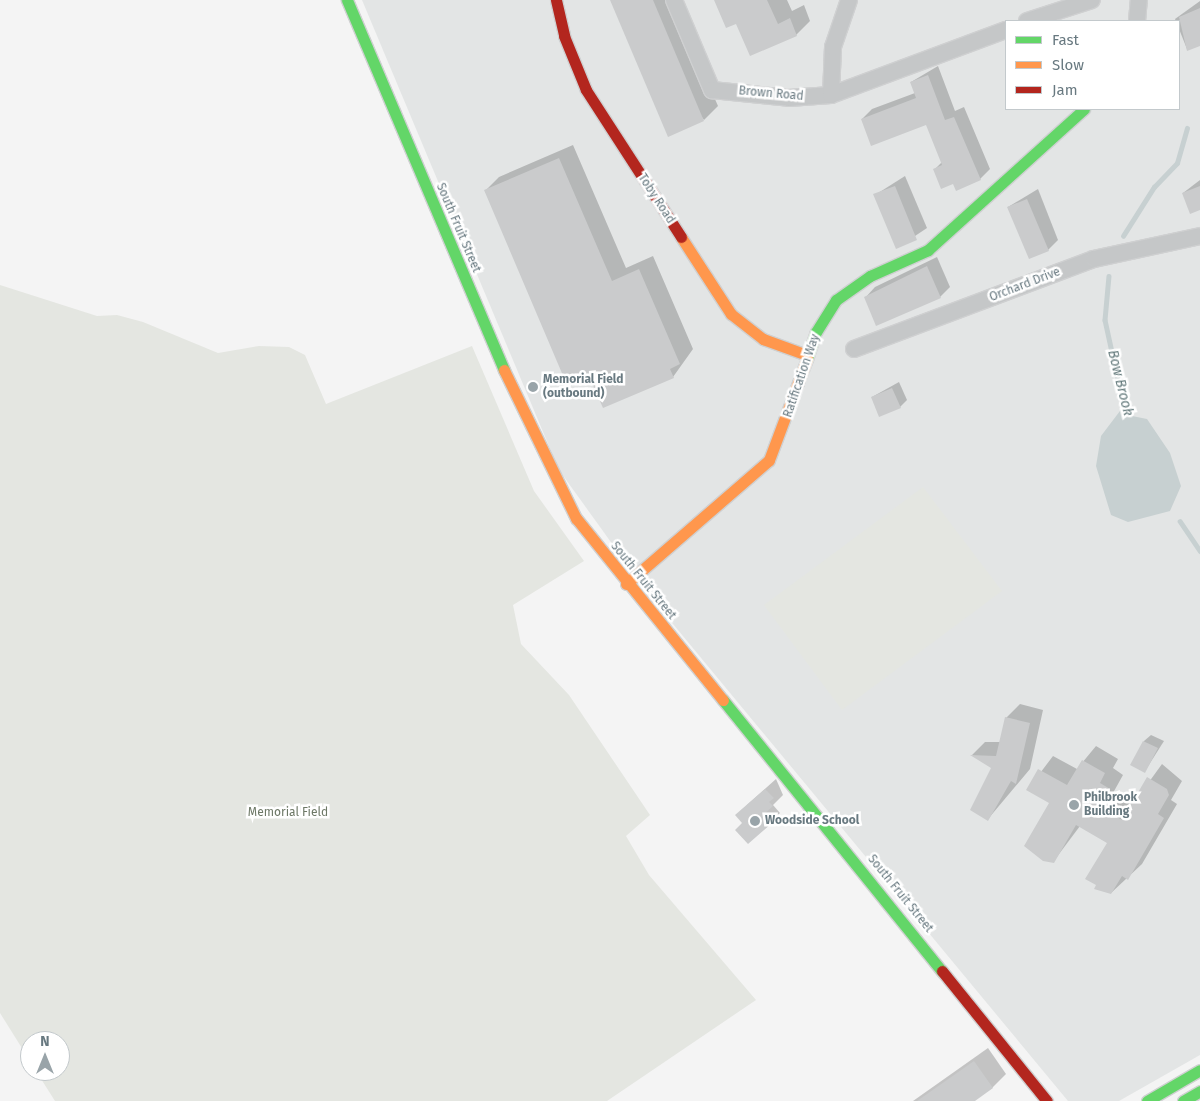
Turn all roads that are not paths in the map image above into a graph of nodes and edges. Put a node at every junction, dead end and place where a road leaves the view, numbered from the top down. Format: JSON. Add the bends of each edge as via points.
{"nodes":[{"id":1,"x":347,"y":0,"type":"edge"},
{"id":2,"x":556,"y":0,"type":"edge"},
{"id":3,"x":674,"y":0,"type":"edge"},
{"id":4,"x":849,"y":0,"type":"edge"},
{"id":5,"x":1092,"y":0,"type":"edge"},
{"id":6,"x":1139,"y":0,"type":"edge"},
{"id":7,"x":1030,"y":20,"type":"edge"},
{"id":8,"x":1137,"y":20,"type":"edge"},
{"id":9,"x":1005,"y":30,"type":"edge"},
{"id":10,"x":831,"y":95,"type":"junction"},
{"id":11,"x":1083,"y":110,"type":"edge"},
{"id":12,"x":1200,"y":236,"type":"edge"},
{"id":13,"x":854,"y":349,"type":"dead end"},
{"id":14,"x":807,"y":355,"type":"junction"},
{"id":15,"x":626,"y":584,"type":"junction"},
{"id":16,"x":1200,"y":1070,"type":"edge"},
{"id":17,"x":1200,"y":1091,"type":"edge"},
{"id":18,"x":1047,"y":1101,"type":"edge"},
{"id":19,"x":1147,"y":1101,"type":"edge"},
{"id":20,"x":1182,"y":1101,"type":"edge"}],
"edges":[{"from":1,"to":15,"type":"street","name":"South Fruit Street","via":[[532,435],[576,518]]},
{"from":2,"to":14,"type":"street","name":"Toby Road","via":[[564,36],[586,90],[731,314],[763,339]]},
{"from":3,"to":10,"type":"street","name":"Brown Road","via":[[712,90],[789,98]]},
{"from":4,"to":10,"type":"street","via":[[833,47]]},
{"from":5,"to":7,"type":"street"},
{"from":6,"to":8,"type":"street"},
{"from":9,"to":10,"type":"street","name":"Brown Road"},
{"from":11,"to":14,"type":"street","name":"Ratification Way","via":[[928,250],[847,291],[825,315]]},
{"from":12,"to":13,"type":"street","name":"Orchard Drive","via":[[1094,259]]},
{"from":14,"to":15,"type":"street","name":"Ratification Way","via":[[783,431],[768,460]]},
{"from":15,"to":18,"type":"street","name":"South Fruit Street"},
{"from":16,"to":19,"type":"street"},
{"from":17,"to":20,"type":"street"}]}
